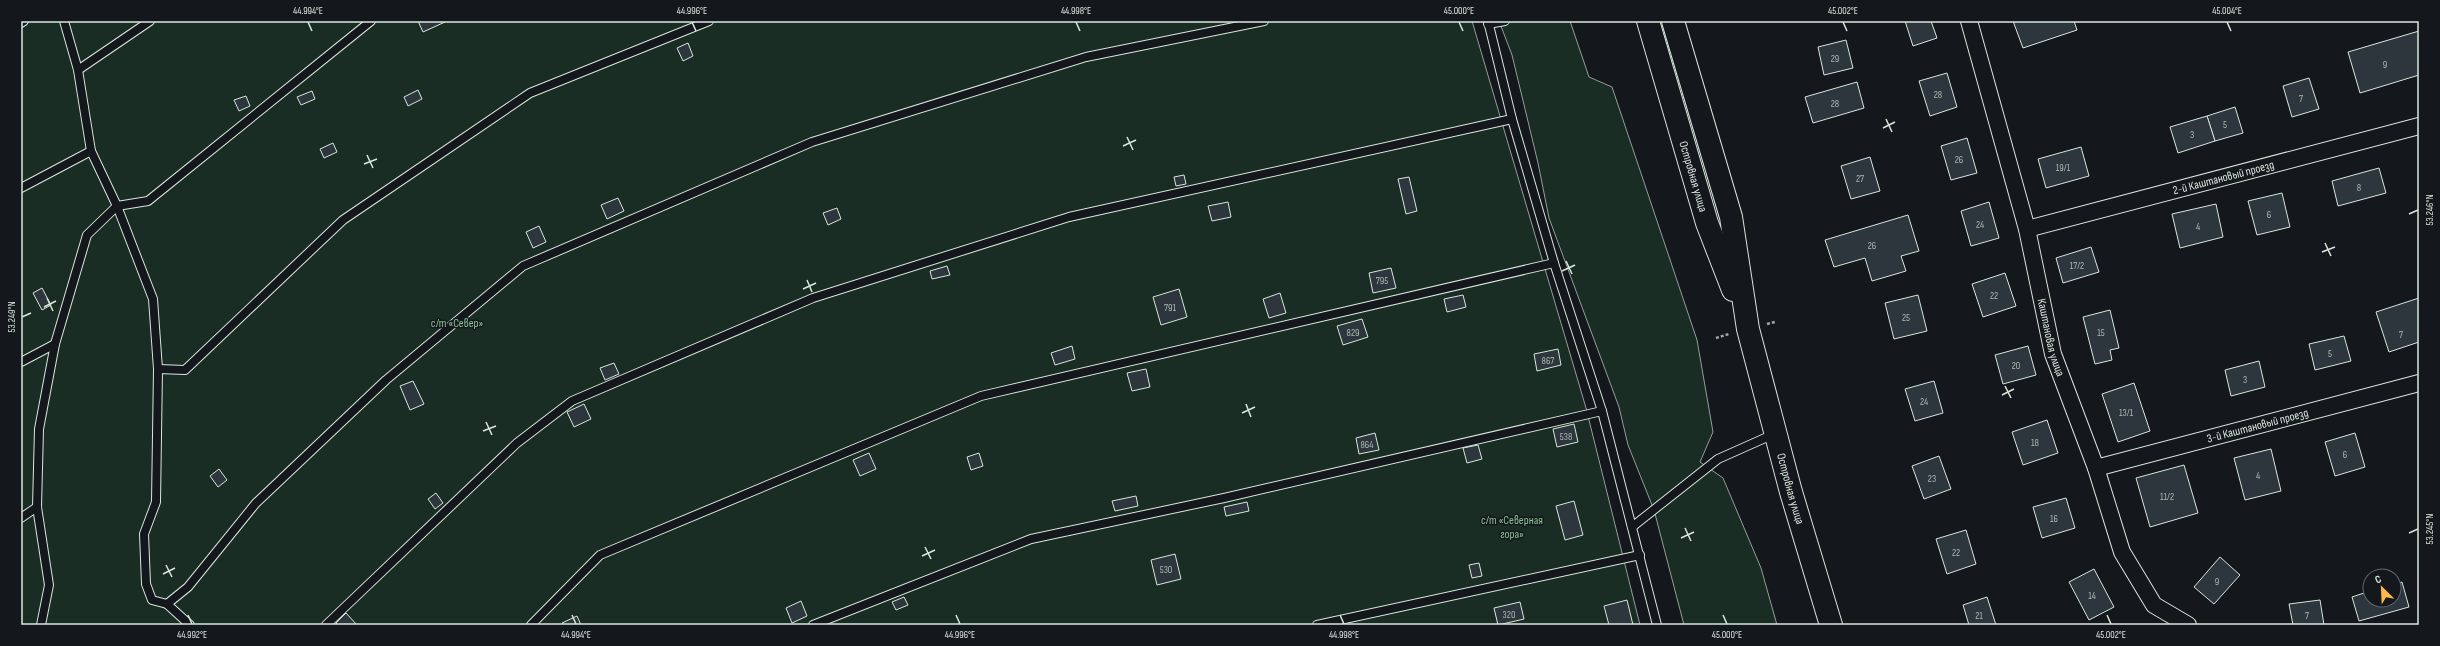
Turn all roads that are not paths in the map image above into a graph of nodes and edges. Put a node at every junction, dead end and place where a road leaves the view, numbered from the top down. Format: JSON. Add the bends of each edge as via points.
{"nodes":[{"id":1,"x":24,"y":21,"type":"edge"},
{"id":2,"x":64,"y":21,"type":"edge"},
{"id":3,"x":150,"y":21,"type":"edge"},
{"id":4,"x":371,"y":21,"type":"edge"},
{"id":5,"x":709,"y":21,"type":"edge"},
{"id":6,"x":1264,"y":21,"type":"edge"},
{"id":7,"x":1505,"y":21,"type":"edge"},
{"id":8,"x":1648,"y":21,"type":"edge"},
{"id":9,"x":1673,"y":21,"type":"edge"},
{"id":10,"x":1969,"y":21,"type":"edge"},
{"id":11,"x":1488,"y":22,"type":"edge"},
{"id":12,"x":21,"y":23,"type":"edge"},
{"id":13,"x":78,"y":70,"type":"junction"},
{"id":14,"x":1512,"y":119,"type":"junction"},
{"id":15,"x":2419,"y":126,"type":"edge"},
{"id":16,"x":91,"y":150,"type":"junction"},
{"id":17,"x":21,"y":188,"type":"edge"},
{"id":18,"x":117,"y":206,"type":"junction"},
{"id":19,"x":2027,"y":229,"type":"junction"},
{"id":20,"x":1554,"y":263,"type":"junction"},
{"id":21,"x":1748,"y":329,"type":"junction"},
{"id":22,"x":55,"y":344,"type":"junction"},
{"id":23,"x":21,"y":362,"type":"edge"},
{"id":24,"x":158,"y":369,"type":"junction"},
{"id":25,"x":2419,"y":383,"type":"edge"},
{"id":26,"x":1602,"y":411,"type":"junction"},
{"id":27,"x":1775,"y":433,"type":"junction"},
{"id":28,"x":2096,"y":468,"type":"junction"},
{"id":29,"x":37,"y":506,"type":"junction"},
{"id":30,"x":21,"y":518,"type":"edge"},
{"id":31,"x":1632,"y":527,"type":"junction"},
{"id":32,"x":1640,"y":555,"type":"junction"},
{"id":33,"x":167,"y":604,"type":"junction"},
{"id":34,"x":41,"y":625,"type":"edge"},
{"id":35,"x":190,"y":625,"type":"edge"},
{"id":36,"x":326,"y":625,"type":"edge"},
{"id":37,"x":531,"y":625,"type":"edge"},
{"id":38,"x":813,"y":625,"type":"edge"},
{"id":39,"x":1317,"y":625,"type":"edge"},
{"id":40,"x":1657,"y":625,"type":"edge"},
{"id":41,"x":1831,"y":625,"type":"edge"},
{"id":42,"x":2188,"y":625,"type":"edge"}],
"edges":[{"from":1,"to":12,"type":"lane"},
{"from":2,"to":13,"type":"lane"},
{"from":3,"to":13,"type":"lane"},
{"from":4,"to":18,"type":"lane","via":[[148,201]]},
{"from":5,"to":24,"type":"lane","via":[[530,93],[343,220],[185,370]]},
{"from":6,"to":33,"type":"lane","via":[[1086,58],[812,142],[523,266],[375,391],[256,503],[188,587]]},
{"from":7,"to":11,"type":"lane"},
{"from":8,"to":21,"type":"main road","name":"Островная улица","via":[[1707,223]]},
{"from":9,"to":21,"type":"main road","name":"Островная улица","via":[[1731,217]]},
{"from":10,"to":19,"type":"street","name":"Каштановая улица"},
{"from":11,"to":14,"type":"lane"},
{"from":13,"to":16,"type":"lane"},
{"from":14,"to":20,"type":"lane"},
{"from":14,"to":36,"type":"lane","via":[[1069,217],[791,307],[572,401],[517,443]]},
{"from":15,"to":19,"type":"street","name":"2-й Каштановый проезд"},
{"from":16,"to":17,"type":"lane"},
{"from":16,"to":18,"type":"lane"},
{"from":18,"to":22,"type":"lane","via":[[87,235]]},
{"from":18,"to":24,"type":"lane","via":[[153,299]]},
{"from":19,"to":28,"type":"street","name":"Каштановая улица","via":[[2053,354]]},
{"from":20,"to":26,"type":"lane"},
{"from":20,"to":37,"type":"lane","via":[[982,396],[600,555]]},
{"from":21,"to":27,"type":"main road","name":"Островная улица"},
{"from":22,"to":23,"type":"lane"},
{"from":22,"to":29,"type":"lane","via":[[39,428]]},
{"from":24,"to":33,"type":"lane","via":[[156,502],[144,534],[148,589],[152,600]]},
{"from":25,"to":28,"type":"street","name":"3-й Каштановый проезд"},
{"from":26,"to":31,"type":"lane"},
{"from":26,"to":38,"type":"lane","via":[[1232,496],[1031,539]]},
{"from":27,"to":31,"type":"lane","via":[[1718,459]]},
{"from":27,"to":41,"type":"main road","name":"Островная улица","via":[[1790,492]]},
{"from":28,"to":42,"type":"street","name":"Каштановая улица","via":[[2122,552],[2154,605]]},
{"from":29,"to":30,"type":"lane"},
{"from":29,"to":34,"type":"lane","via":[[49,585]]},
{"from":31,"to":32,"type":"lane"},
{"from":32,"to":39,"type":"lane"},
{"from":32,"to":40,"type":"lane"},
{"from":33,"to":35,"type":"lane"}]}
